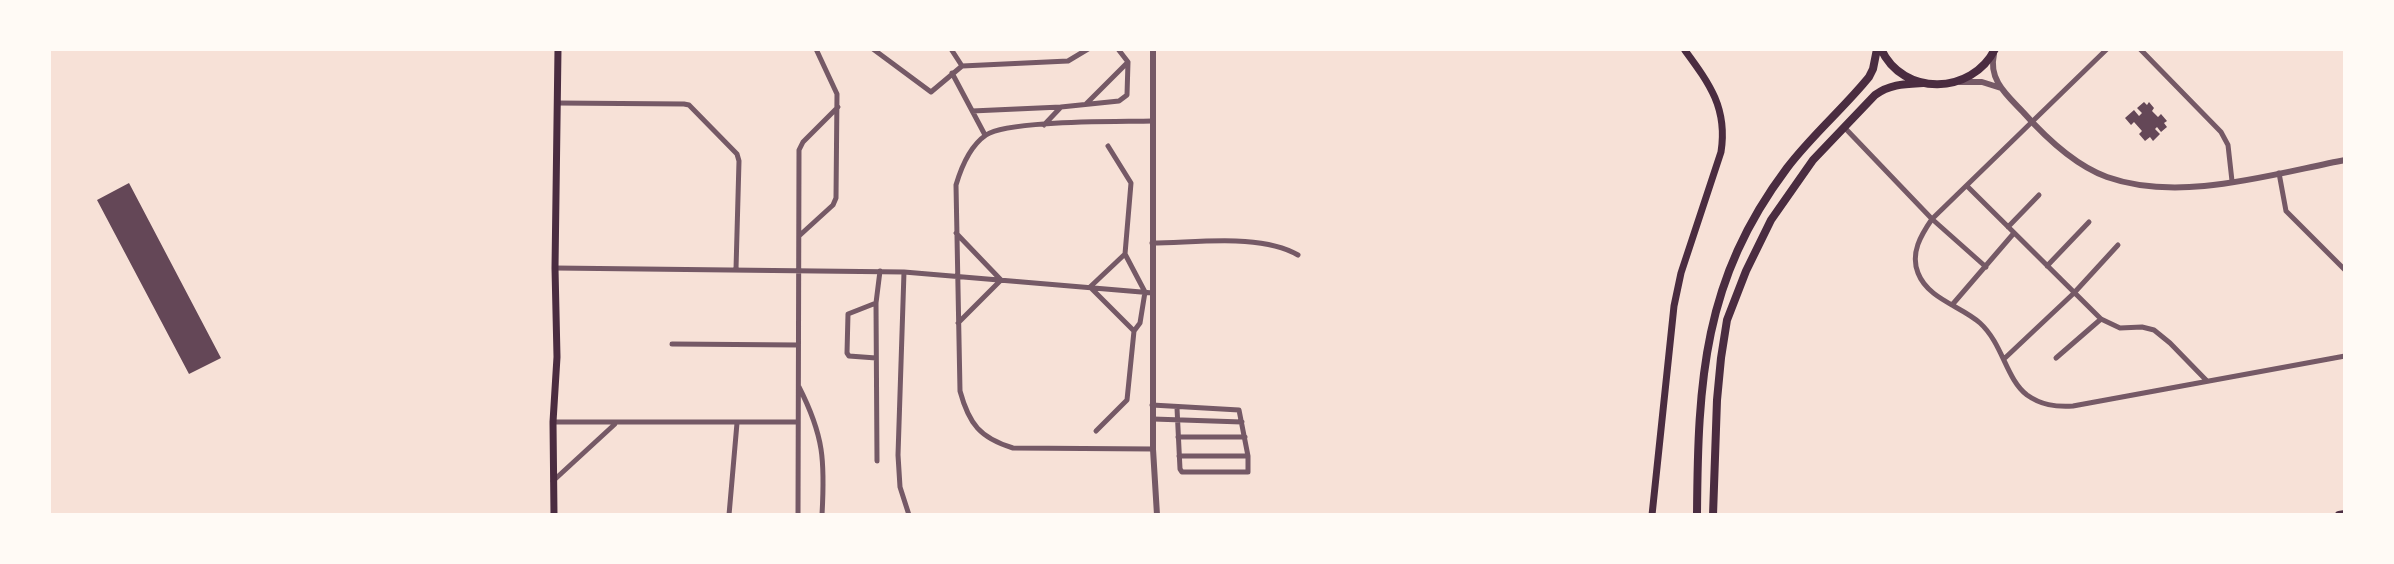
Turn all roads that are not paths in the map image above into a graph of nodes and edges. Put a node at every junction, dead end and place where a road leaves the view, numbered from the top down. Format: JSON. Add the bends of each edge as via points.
{"nodes":[{"id":1,"x":558,"y":49,"type":"edge"},
{"id":2,"x":816,"y":49,"type":"edge"},
{"id":3,"x":873,"y":49,"type":"edge"},
{"id":4,"x":951,"y":49,"type":"edge"},
{"id":5,"x":1088,"y":49,"type":"edge"},
{"id":6,"x":1118,"y":49,"type":"edge"},
{"id":7,"x":1153,"y":49,"type":"edge"},
{"id":8,"x":1684,"y":49,"type":"edge"},
{"id":9,"x":1879,"y":49,"type":"edge"},
{"id":10,"x":1995,"y":49,"type":"edge"},
{"id":11,"x":2107,"y":49,"type":"edge"},
{"id":12,"x":2140,"y":49,"type":"edge"},
{"id":13,"x":1128,"y":62,"type":"junction"},
{"id":14,"x":962,"y":66,"type":"junction"},
{"id":15,"x":952,"y":73,"type":"junction"},
{"id":16,"x":1957,"y":82,"type":"junction"},
{"id":17,"x":1923,"y":83,"type":"junction"},
{"id":18,"x":2003,"y":89,"type":"junction"},
{"id":19,"x":557,"y":103,"type":"junction"},
{"id":20,"x":1086,"y":104,"type":"junction"},
{"id":21,"x":838,"y":107,"type":"junction"},
{"id":22,"x":1061,"y":107,"type":"junction"},
{"id":23,"x":972,"y":111,"type":"junction"},
{"id":24,"x":1152,"y":121,"type":"junction"},
{"id":25,"x":2032,"y":122,"type":"junction"},
{"id":26,"x":1044,"y":125,"type":"junction"},
{"id":27,"x":1844,"y":127,"type":"junction"},
{"id":28,"x":985,"y":135,"type":"junction"},
{"id":29,"x":1108,"y":146,"type":"dead end"},
{"id":30,"x":2345,"y":160,"type":"edge"},
{"id":31,"x":2278,"y":173,"type":"junction"},
{"id":32,"x":2232,"y":181,"type":"junction"},
{"id":33,"x":1967,"y":186,"type":"junction"},
{"id":34,"x":2039,"y":195,"type":"dead end"},
{"id":35,"x":1932,"y":219,"type":"junction"},
{"id":36,"x":2089,"y":222,"type":"dead end"},
{"id":37,"x":2008,"y":227,"type":"junction"},
{"id":38,"x":956,"y":233,"type":"junction"},
{"id":39,"x":2014,"y":233,"type":"junction"},
{"id":40,"x":799,"y":236,"type":"junction"},
{"id":41,"x":1152,"y":243,"type":"junction"},
{"id":42,"x":2118,"y":245,"type":"dead end"},
{"id":43,"x":1125,"y":254,"type":"junction"},
{"id":44,"x":1298,"y":255,"type":"dead end"},
{"id":45,"x":2047,"y":266,"type":"junction"},
{"id":46,"x":1986,"y":267,"type":"junction"},
{"id":47,"x":555,"y":268,"type":"junction"},
{"id":48,"x":736,"y":269,"type":"junction"},
{"id":49,"x":799,"y":270,"type":"junction"},
{"id":50,"x":2345,"y":270,"type":"edge"},
{"id":51,"x":880,"y":271,"type":"junction"},
{"id":52,"x":904,"y":272,"type":"junction"},
{"id":53,"x":957,"y":276,"type":"junction"},
{"id":54,"x":1001,"y":280,"type":"junction"},
{"id":55,"x":1090,"y":287,"type":"junction"},
{"id":56,"x":1145,"y":292,"type":"junction"},
{"id":57,"x":1153,"y":293,"type":"junction"},
{"id":58,"x":2074,"y":293,"type":"junction"},
{"id":59,"x":876,"y":303,"type":"junction"},
{"id":60,"x":1952,"y":305,"type":"junction"},
{"id":61,"x":2101,"y":319,"type":"junction"},
{"id":62,"x":958,"y":323,"type":"junction"},
{"id":63,"x":1135,"y":331,"type":"junction"},
{"id":64,"x":672,"y":344,"type":"dead end"},
{"id":65,"x":798,"y":345,"type":"junction"},
{"id":66,"x":2345,"y":356,"type":"edge"},
{"id":67,"x":876,"y":358,"type":"junction"},
{"id":68,"x":2005,"y":358,"type":"junction"},
{"id":69,"x":2056,"y":358,"type":"dead end"},
{"id":70,"x":2207,"y":381,"type":"junction"},
{"id":71,"x":798,"y":384,"type":"junction"},
{"id":72,"x":1152,"y":405,"type":"junction"},
{"id":73,"x":1177,"y":408,"type":"junction"},
{"id":74,"x":1153,"y":419,"type":"junction"},
{"id":75,"x":1178,"y":421,"type":"junction"},
{"id":76,"x":553,"y":422,"type":"junction"},
{"id":77,"x":798,"y":422,"type":"junction"},
{"id":78,"x":1242,"y":422,"type":"junction"},
{"id":79,"x":616,"y":423,"type":"junction"},
{"id":80,"x":737,"y":423,"type":"junction"},
{"id":81,"x":1096,"y":431,"type":"dead end"},
{"id":82,"x":1178,"y":437,"type":"junction"},
{"id":83,"x":1245,"y":438,"type":"junction"},
{"id":84,"x":1153,"y":449,"type":"junction"},
{"id":85,"x":1179,"y":456,"type":"junction"},
{"id":86,"x":1248,"y":456,"type":"junction"},
{"id":87,"x":877,"y":461,"type":"dead end"},
{"id":88,"x":553,"y":481,"type":"junction"},
{"id":89,"x":2345,"y":514,"type":"edge"},
{"id":90,"x":554,"y":515,"type":"edge"},
{"id":91,"x":729,"y":515,"type":"edge"},
{"id":92,"x":798,"y":515,"type":"edge"},
{"id":93,"x":822,"y":515,"type":"edge"},
{"id":94,"x":909,"y":515,"type":"edge"},
{"id":95,"x":1157,"y":515,"type":"edge"},
{"id":96,"x":1652,"y":515,"type":"edge"},
{"id":97,"x":1697,"y":515,"type":"edge"},
{"id":98,"x":1713,"y":515,"type":"edge"},
{"id":99,"x":2339,"y":515,"type":"edge"}],
"edges":[{"from":1,"to":19,"type":"main road"},
{"from":2,"to":21,"type":"street","via":[[837,94]]},
{"from":3,"to":15,"type":"street","via":[[931,92]]},
{"from":4,"to":14,"type":"street"},
{"from":5,"to":14,"type":"street","via":[[1068,61]]},
{"from":6,"to":13,"type":"street"},
{"from":7,"to":24,"type":"street"},
{"from":8,"to":96,"type":"main road","via":[[1714,93],[1723,138],[1674,306]]},
{"from":9,"to":17,"type":"highway","via":[[1900,72]]},
{"from":9,"to":97,"type":"highway","via":[[1869,77],[1815,134],[1768,195],[1728,271],[1702,376]]},
{"from":10,"to":16,"type":"highway","via":[[1977,72]]},
{"from":10,"to":18,"type":"street","via":[[1993,74]]},
{"from":11,"to":25,"type":"street"},
{"from":12,"to":32,"type":"street","via":[[2221,132],[2228,145]]},
{"from":13,"to":20,"type":"street"},
{"from":13,"to":20,"type":"street","via":[[1127,95],[1119,101]]},
{"from":14,"to":15,"type":"street"},
{"from":15,"to":23,"type":"street"},
{"from":16,"to":17,"type":"highway"},
{"from":16,"to":18,"type":"street","via":[[1974,80]]},
{"from":17,"to":27,"type":"highway","via":[[1884,88]]},
{"from":18,"to":25,"type":"street"},
{"from":19,"to":47,"type":"main road"},
{"from":19,"to":48,"type":"street","via":[[690,105],[739,161]]},
{"from":20,"to":22,"type":"street"},
{"from":21,"to":40,"type":"street","via":[[799,150]]},
{"from":21,"to":40,"type":"street","via":[[836,198]]},
{"from":22,"to":23,"type":"street"},
{"from":22,"to":26,"type":"street"},
{"from":23,"to":28,"type":"street"},
{"from":24,"to":26,"type":"street"},
{"from":24,"to":41,"type":"street"},
{"from":25,"to":32,"type":"street","via":[[2054,144],[2107,177],[2152,187]]},
{"from":25,"to":33,"type":"street"},
{"from":26,"to":28,"type":"street","via":[[1006,127]]},
{"from":27,"to":35,"type":"street"},
{"from":27,"to":98,"type":"highway","via":[[1813,160],[1770,220],[1727,320],[1717,400]]},
{"from":28,"to":38,"type":"street","via":[[960,171]]},
{"from":29,"to":43,"type":"street","via":[[1131,183]]},
{"from":30,"to":31,"type":"street"},
{"from":31,"to":32,"type":"street"},
{"from":31,"to":50,"type":"street","via":[[2286,211]]},
{"from":33,"to":35,"type":"street"},
{"from":33,"to":37,"type":"street"},
{"from":34,"to":37,"type":"street"},
{"from":35,"to":46,"type":"street"},
{"from":35,"to":60,"type":"street","via":[[1917,245],[1916,271],[1923,283]]},
{"from":36,"to":45,"type":"street"},
{"from":37,"to":39,"type":"street"},
{"from":38,"to":53,"type":"street"},
{"from":38,"to":54,"type":"street"},
{"from":39,"to":45,"type":"street"},
{"from":39,"to":46,"type":"street"},
{"from":40,"to":49,"type":"street"},
{"from":41,"to":44,"type":"street","via":[[1258,242]]},
{"from":41,"to":57,"type":"street"},
{"from":42,"to":58,"type":"street"},
{"from":43,"to":55,"type":"street"},
{"from":43,"to":56,"type":"street"},
{"from":45,"to":58,"type":"street"},
{"from":46,"to":60,"type":"street"},
{"from":47,"to":48,"type":"street"},
{"from":47,"to":76,"type":"main road"},
{"from":48,"to":49,"type":"street"},
{"from":49,"to":51,"type":"street"},
{"from":49,"to":65,"type":"street"},
{"from":51,"to":52,"type":"street"},
{"from":51,"to":59,"type":"street"},
{"from":52,"to":53,"type":"street"},
{"from":52,"to":94,"type":"street","via":[[898,455],[900,487]]},
{"from":53,"to":54,"type":"street"},
{"from":53,"to":62,"type":"street"},
{"from":54,"to":55,"type":"street"},
{"from":54,"to":62,"type":"street"},
{"from":55,"to":56,"type":"street"},
{"from":55,"to":63,"type":"street"},
{"from":56,"to":57,"type":"street"},
{"from":56,"to":63,"type":"street"},
{"from":57,"to":72,"type":"street"},
{"from":58,"to":61,"type":"street"},
{"from":58,"to":68,"type":"street"},
{"from":59,"to":67,"type":"street"},
{"from":59,"to":67,"type":"street","via":[[848,314],[847,342],[849,356]]},
{"from":60,"to":68,"type":"street","via":[[1980,323]]},
{"from":61,"to":69,"type":"street"},
{"from":61,"to":70,"type":"street","via":[[2120,328],[2154,330]]},
{"from":62,"to":84,"type":"street","via":[[965,410],[992,442],[1031,449]]},
{"from":63,"to":81,"type":"street","via":[[1126,400]]},
{"from":64,"to":65,"type":"street"},
{"from":65,"to":71,"type":"street"},
{"from":66,"to":70,"type":"street"},
{"from":67,"to":87,"type":"street"},
{"from":68,"to":70,"type":"street","via":[[2015,384],[2040,403],[2057,407]]},
{"from":71,"to":77,"type":"street"},
{"from":71,"to":93,"type":"street","via":[[813,414],[824,457]]},
{"from":72,"to":73,"type":"street"},
{"from":72,"to":74,"type":"street"},
{"from":73,"to":75,"type":"street"},
{"from":73,"to":78,"type":"street","via":[[1235,408]]},
{"from":74,"to":75,"type":"street"},
{"from":74,"to":84,"type":"street"},
{"from":75,"to":78,"type":"street"},
{"from":75,"to":82,"type":"street"},
{"from":76,"to":79,"type":"street"},
{"from":76,"to":88,"type":"main road"},
{"from":77,"to":80,"type":"street"},
{"from":77,"to":92,"type":"street"},
{"from":78,"to":83,"type":"street"},
{"from":79,"to":80,"type":"street"},
{"from":79,"to":88,"type":"street"},
{"from":80,"to":91,"type":"street"},
{"from":82,"to":83,"type":"street"},
{"from":82,"to":85,"type":"street"},
{"from":83,"to":86,"type":"street"},
{"from":84,"to":95,"type":"street"},
{"from":85,"to":86,"type":"street"},
{"from":85,"to":86,"type":"street","via":[[1186,474],[1248,472]]},
{"from":88,"to":90,"type":"main road"},
{"from":89,"to":99,"type":"highway"}]}
